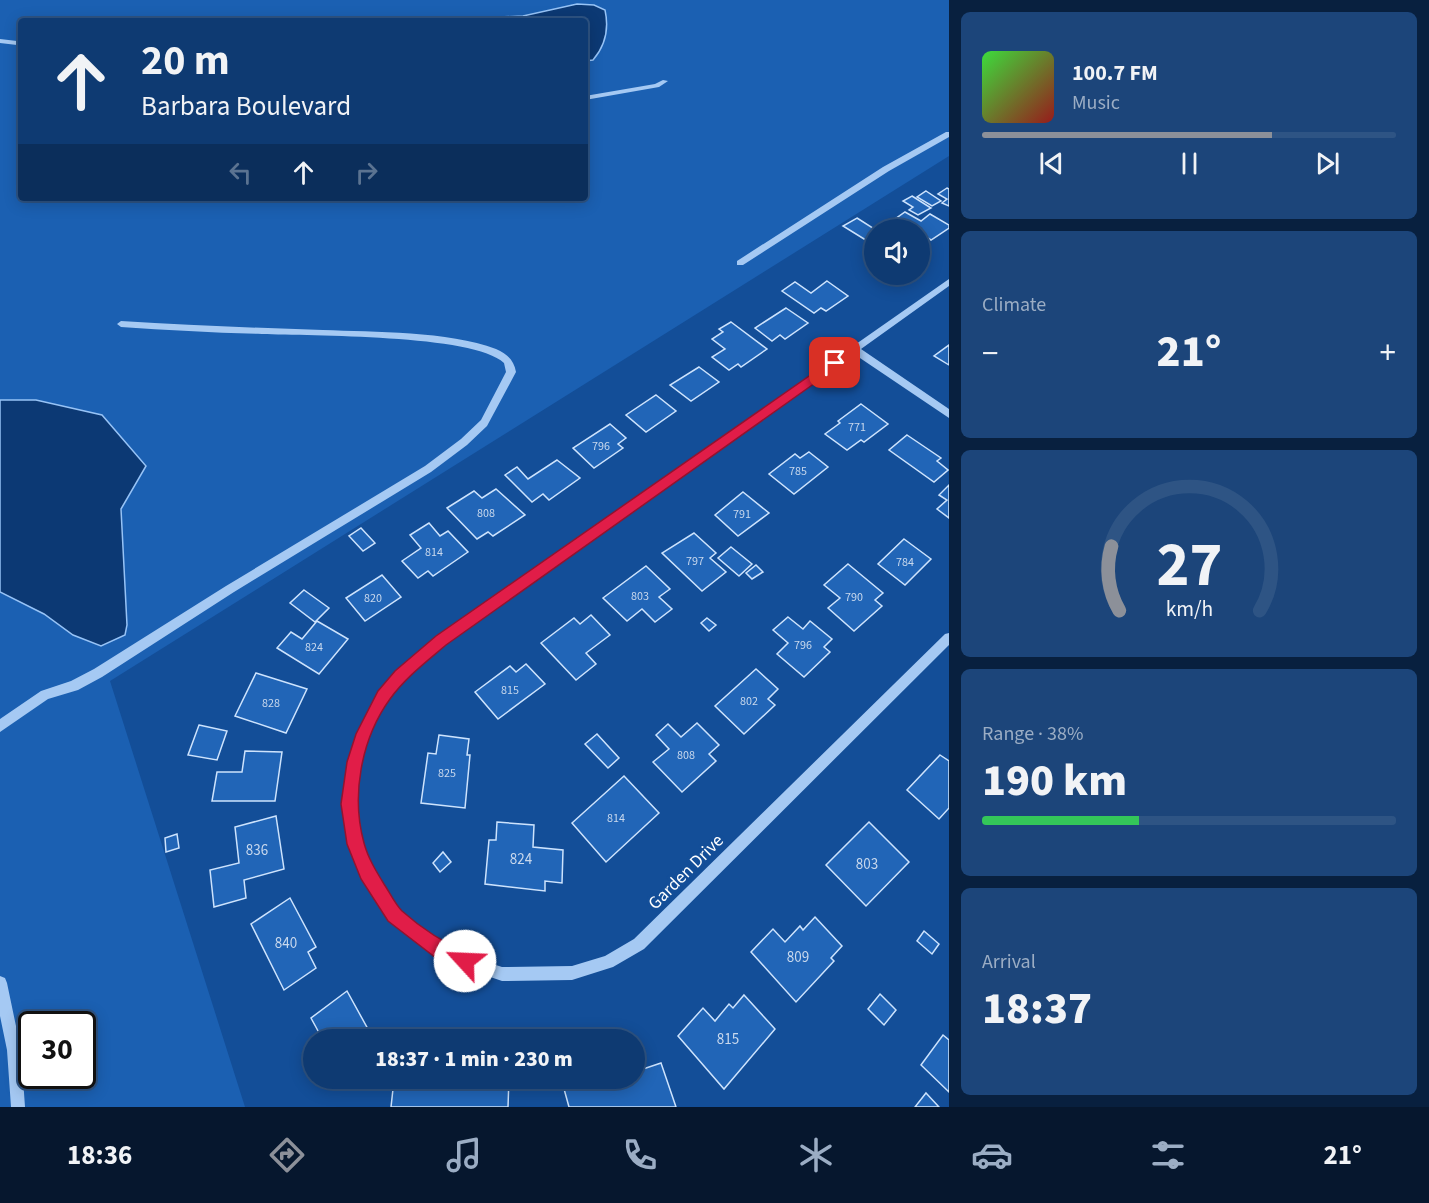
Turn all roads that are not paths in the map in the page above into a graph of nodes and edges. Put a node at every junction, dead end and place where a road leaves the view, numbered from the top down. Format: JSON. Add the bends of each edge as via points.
{"nodes":[{"id":1,"x":0,"y":41,"type":"edge"},
{"id":2,"x":17,"y":43,"type":"dead end"},
{"id":3,"x":664,"y":81,"type":"dead end"},
{"id":4,"x":588,"y":98,"type":"edge"},
{"id":5,"x":949,"y":134,"type":"edge"},
{"id":6,"x":740,"y":263,"type":"dead end"},
{"id":7,"x":949,"y":282,"type":"edge"},
{"id":8,"x":121,"y":324,"type":"dead end"},
{"id":9,"x":854,"y":350,"type":"junction"},
{"id":10,"x":949,"y":414,"type":"edge"},
{"id":11,"x":949,"y":638,"type":"edge"},
{"id":12,"x":0,"y":726,"type":"edge"},
{"id":13,"x":0,"y":983,"type":"edge"},
{"id":14,"x":18,"y":1107,"type":"edge"}],
"edges":[{"from":1,"to":2,"type":"street"},
{"from":3,"to":4,"type":"street","via":[[657,86]]},
{"from":5,"to":6,"type":"street","via":[[886,169]]},
{"from":7,"to":9,"type":"street"},
{"from":8,"to":12,"type":"street","via":[[437,342],[492,352],[504,357],[511,372],[484,423],[428,469],[98,673],[45,695]]},
{"from":9,"to":10,"type":"street"},
{"from":9,"to":11,"type":"street","name":"Garden Drive","via":[[441,641],[400,676],[383,696],[363,734],[354,762],[349,804],[356,844],[367,873],[394,915],[446,954],[502,974],[572,973],[608,962],[639,944]]},
{"from":13,"to":14,"type":"street","via":[[14,1050]]}]}
